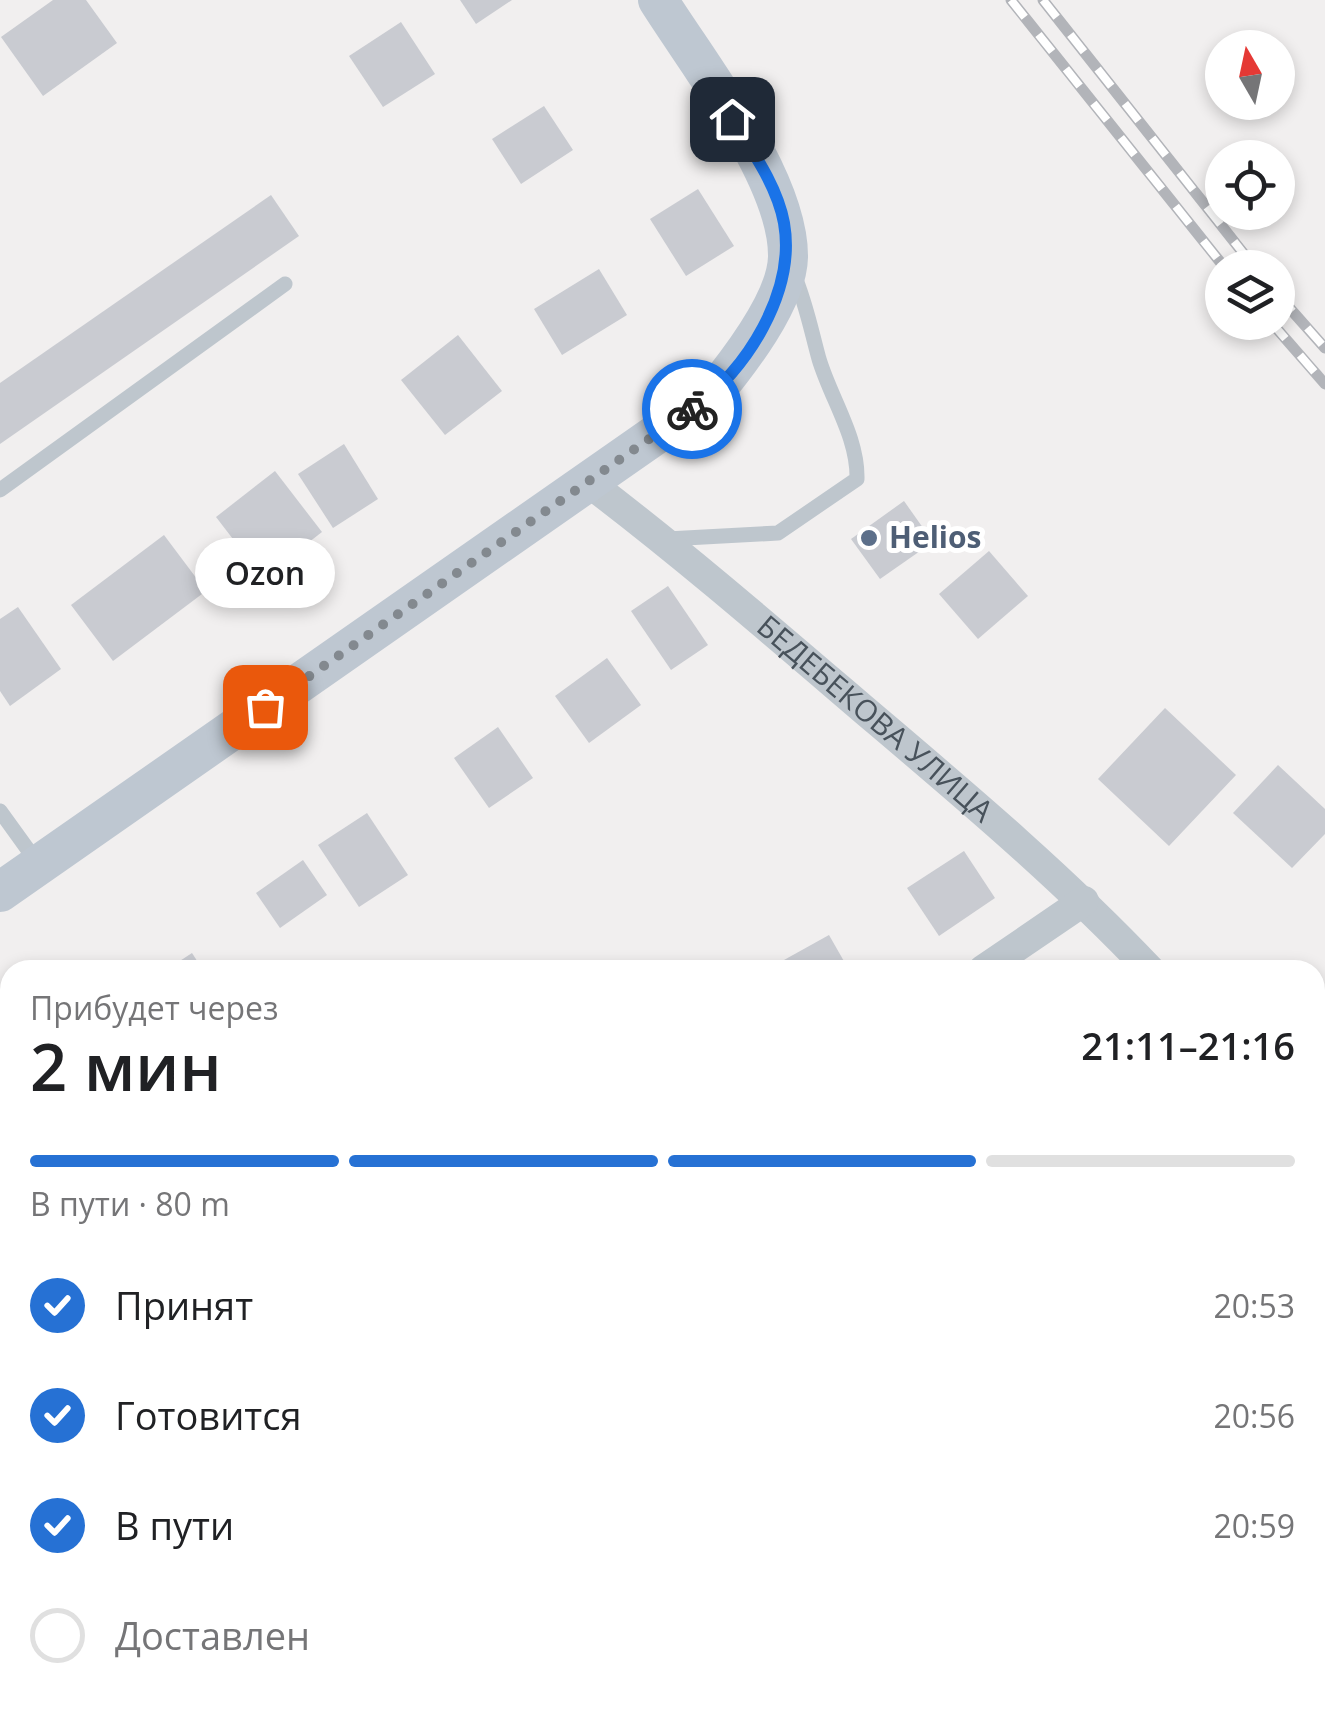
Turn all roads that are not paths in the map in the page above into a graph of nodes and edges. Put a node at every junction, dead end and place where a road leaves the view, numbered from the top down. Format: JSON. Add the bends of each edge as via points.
{"nodes":[{"id":1,"x":658,"y":0,"type":"edge"},
{"id":2,"x":788,"y":261,"type":"junction"},
{"id":3,"x":285,"y":284,"type":"dead end"},
{"id":4,"x":588,"y":482,"type":"junction"},
{"id":5,"x":0,"y":490,"type":"edge"},
{"id":6,"x":663,"y":539,"type":"junction"},
{"id":7,"x":0,"y":811,"type":"edge"},
{"id":8,"x":39,"y":864,"type":"junction"},
{"id":9,"x":0,"y":892,"type":"edge"},
{"id":10,"x":1084,"y":901,"type":"junction"},
{"id":11,"x":998,"y":960,"type":"edge"},
{"id":12,"x":1140,"y":960,"type":"edge"}],
"edges":[{"from":1,"to":2,"type":"street","via":[[769,179],[784,220]]},
{"from":2,"to":4,"type":"street","via":[[757,340],[712,396]]},
{"from":2,"to":6,"type":"lane","via":[[858,456],[857,479],[778,533]]},
{"from":3,"to":5,"type":"lane"},
{"from":4,"to":6,"type":"street","name":"БЕДЕБЕКОВА УЛИЦА"},
{"from":4,"to":8,"type":"street"},
{"from":6,"to":10,"type":"street","name":"БЕДЕБЕКОВА УЛИЦА"},
{"from":7,"to":8,"type":"lane"},
{"from":8,"to":9,"type":"street"},
{"from":10,"to":11,"type":"street"},
{"from":10,"to":12,"type":"street","name":"БЕДЕБЕКОВА УЛИЦА"}]}
